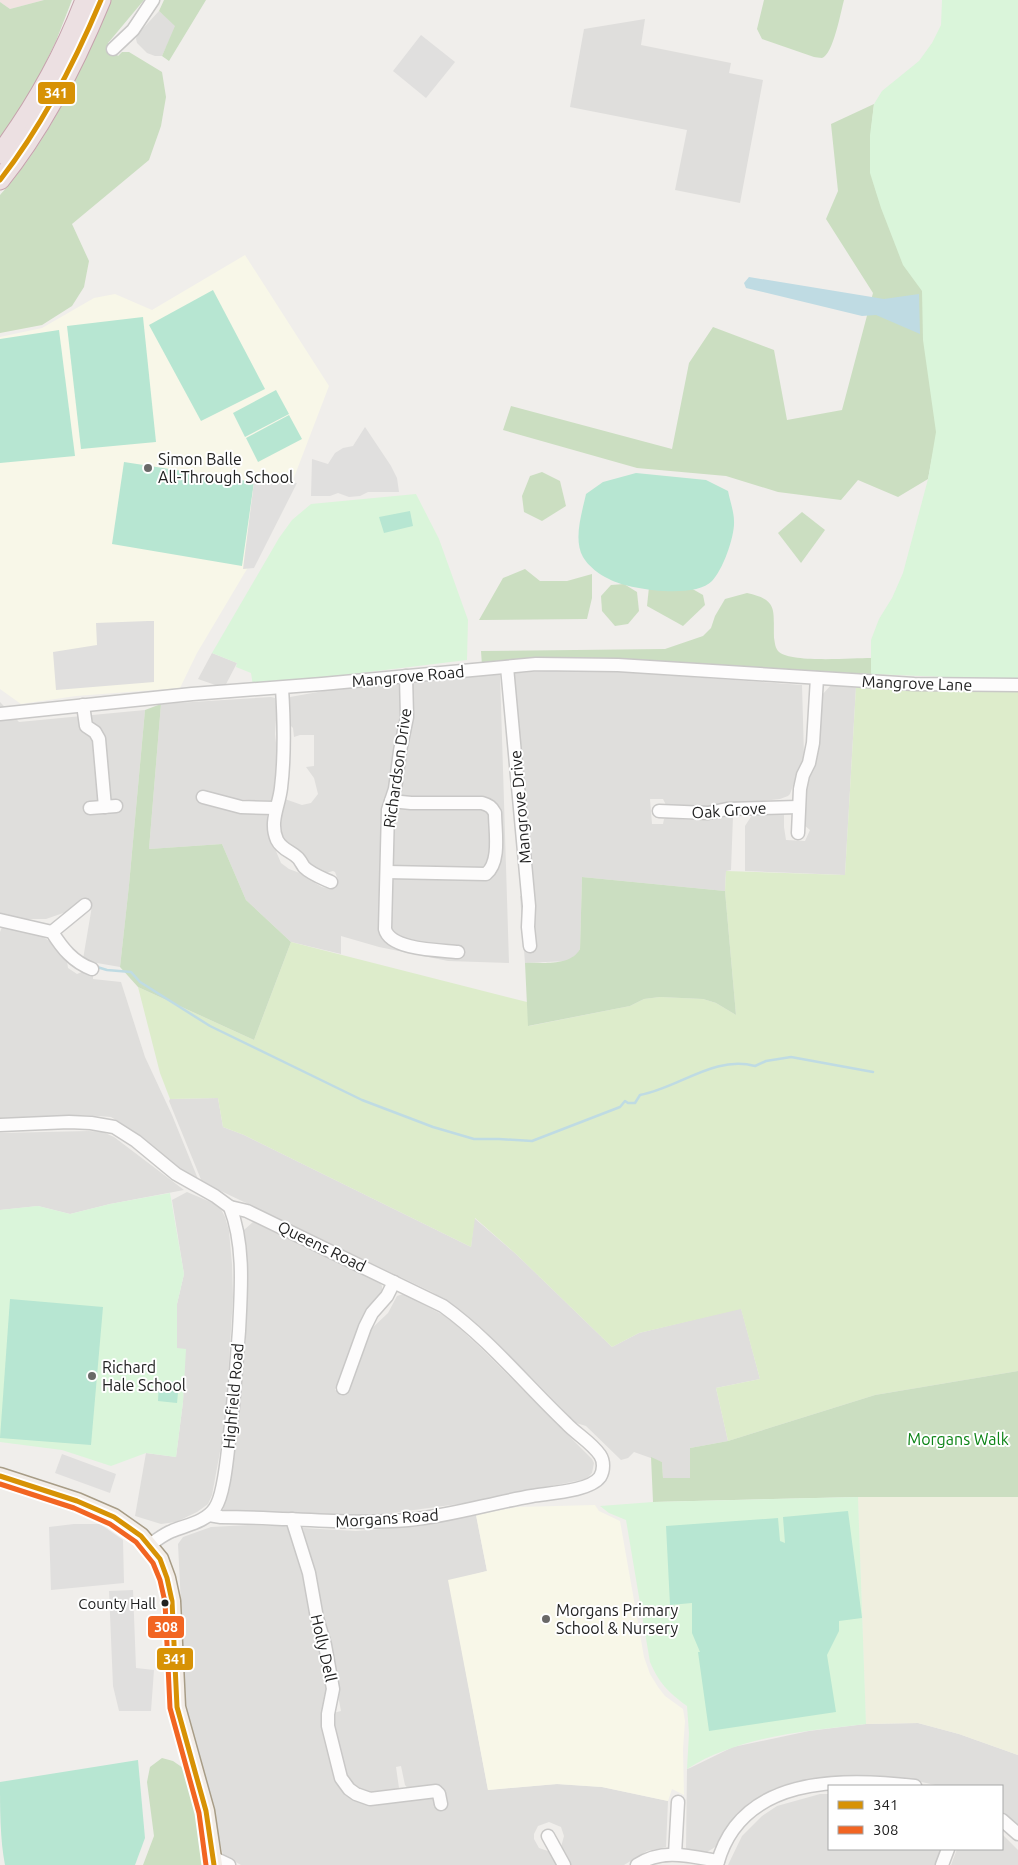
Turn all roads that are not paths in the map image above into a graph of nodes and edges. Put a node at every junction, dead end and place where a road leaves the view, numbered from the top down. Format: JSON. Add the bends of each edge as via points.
{"nodes":[{"id":1,"x":84,"y":0,"type":"edge"},
{"id":2,"x":101,"y":0,"type":"edge"},
{"id":3,"x":153,"y":0,"type":"edge"},
{"id":4,"x":117,"y":44,"type":"dead end"},
{"id":5,"x":0,"y":154,"type":"edge"},
{"id":6,"x":0,"y":180,"type":"edge"},
{"id":7,"x":507,"y":667,"type":"junction"},
{"id":8,"x":406,"y":676,"type":"junction"},
{"id":9,"x":817,"y":678,"type":"junction"},
{"id":10,"x":1018,"y":685,"type":"edge"},
{"id":11,"x":282,"y":688,"type":"junction"},
{"id":12,"x":83,"y":705,"type":"junction"},
{"id":13,"x":0,"y":714,"type":"edge"},
{"id":14,"x":203,"y":797,"type":"dead end"},
{"id":15,"x":391,"y":801,"type":"junction"},
{"id":16,"x":798,"y":807,"type":"junction"},
{"id":17,"x":90,"y":808,"type":"dead end"},
{"id":18,"x":275,"y":808,"type":"junction"},
{"id":19,"x":659,"y":811,"type":"dead end"},
{"id":20,"x":798,"y":833,"type":"dead end"},
{"id":21,"x":387,"y":872,"type":"junction"},
{"id":22,"x":331,"y":882,"type":"dead end"},
{"id":23,"x":85,"y":905,"type":"dead end"},
{"id":24,"x":0,"y":920,"type":"edge"},
{"id":25,"x":52,"y":932,"type":"junction"},
{"id":26,"x":530,"y":946,"type":"dead end"},
{"id":27,"x":458,"y":952,"type":"dead end"},
{"id":28,"x":92,"y":970,"type":"dead end"},
{"id":29,"x":0,"y":1125,"type":"edge"},
{"id":30,"x":230,"y":1207,"type":"junction"},
{"id":31,"x":394,"y":1282,"type":"junction"},
{"id":32,"x":343,"y":1388,"type":"dead end"},
{"id":33,"x":602,"y":1459,"type":"joint"},
{"id":34,"x":0,"y":1476,"type":"edge"},
{"id":35,"x":209,"y":1515,"type":"junction"},
{"id":36,"x":292,"y":1519,"type":"junction"},
{"id":37,"x":149,"y":1545,"type":"junction"},
{"id":38,"x":905,"y":1785,"type":"edge"},
{"id":39,"x":678,"y":1802,"type":"dead end"},
{"id":40,"x":441,"y":1804,"type":"dead end"},
{"id":41,"x":1003,"y":1821,"type":"edge"},
{"id":42,"x":1018,"y":1834,"type":"edge"},
{"id":43,"x":548,"y":1836,"type":"dead end"},
{"id":44,"x":948,"y":1850,"type":"edge"},
{"id":45,"x":676,"y":1854,"type":"junction"},
{"id":46,"x":213,"y":1861,"type":"edge"},
{"id":47,"x":718,"y":1863,"type":"edge"},
{"id":48,"x":230,"y":1865,"type":"edge"},
{"id":49,"x":564,"y":1865,"type":"edge"},
{"id":50,"x":638,"y":1865,"type":"edge"},
{"id":51,"x":942,"y":1865,"type":"edge"}],
"edges":[{"from":1,"to":5,"type":"highway","via":[[37,99]]},
{"from":2,"to":6,"type":"highway","via":[[48,108]]},
{"from":3,"to":4,"type":"street","via":[[133,30]]},
{"from":7,"to":8,"type":"street","name":"Mangrove Road"},
{"from":7,"to":9,"type":"street","name":"Mangrove Road","via":[[609,664]]},
{"from":7,"to":26,"type":"street","name":"Mangrove Drive"},
{"from":8,"to":11,"type":"street","name":"Mangrove Road"},
{"from":8,"to":15,"type":"street","name":"Richardson Drive","via":[[407,717]]},
{"from":9,"to":10,"type":"street","name":"Mangrove Lane","via":[[914,684]]},
{"from":9,"to":16,"type":"street","via":[[813,743],[801,782]]},
{"from":11,"to":12,"type":"street","name":"Mangrove Road"},
{"from":11,"to":18,"type":"street","via":[[281,788]]},
{"from":12,"to":13,"type":"street","name":"Mangrove Road"},
{"from":12,"to":17,"type":"street","via":[[86,726],[100,739],[111,806]]},
{"from":14,"to":18,"type":"street","via":[[241,807]]},
{"from":15,"to":21,"type":"street","name":"Richardson Drive"},
{"from":15,"to":21,"type":"street","via":[[488,805],[495,813],[496,860],[486,874]]},
{"from":16,"to":19,"type":"street","name":"Oak Grove","via":[[708,813]]},
{"from":16,"to":20,"type":"street"},
{"from":18,"to":22,"type":"street","via":[[274,827],[281,846],[306,868]]},
{"from":21,"to":27,"type":"street","name":"Richardson Drive","via":[[385,929],[389,938],[416,947]]},
{"from":23,"to":25,"type":"street"},
{"from":24,"to":25,"type":"street"},
{"from":25,"to":28,"type":"street","via":[[72,959]]},
{"from":29,"to":30,"type":"street","name":"Queens Road","via":[[69,1122],[114,1127],[136,1140],[176,1174]]},
{"from":30,"to":31,"type":"street","name":"Queens Road","via":[[247,1211]]},
{"from":30,"to":35,"type":"street","name":"Highfield Road","via":[[237,1228],[239,1253],[237,1360],[226,1464],[216,1508]]},
{"from":31,"to":32,"type":"street","via":[[388,1296],[372,1313],[365,1327]]},
{"from":31,"to":33,"type":"street","name":"Queens Road","via":[[443,1306],[462,1321]]},
{"from":33,"to":36,"type":"street","name":"Morgans Road","via":[[600,1477],[589,1485],[451,1513],[386,1521]]},
{"from":34,"to":37,"type":"main road","via":[[103,1512],[142,1536]]},
{"from":35,"to":36,"type":"street","name":"Morgans Road"},
{"from":35,"to":37,"type":"street","via":[[170,1531]]},
{"from":36,"to":40,"type":"street","name":"Holly Dell","via":[[309,1573],[325,1645],[333,1689],[328,1726],[341,1778],[349,1789],[364,1798],[436,1791]]},
{"from":37,"to":46,"type":"main road","via":[[160,1559],[172,1601],[177,1706],[206,1811]]},
{"from":38,"to":47,"type":"street","via":[[833,1783],[781,1793],[740,1820]]},
{"from":39,"to":45,"type":"street"},
{"from":41,"to":42,"type":"street"},
{"from":43,"to":49,"type":"street"},
{"from":44,"to":51,"type":"street"},
{"from":45,"to":47,"type":"street"},
{"from":45,"to":50,"type":"street","via":[[650,1858]]},
{"from":46,"to":48,"type":"street"}]}
